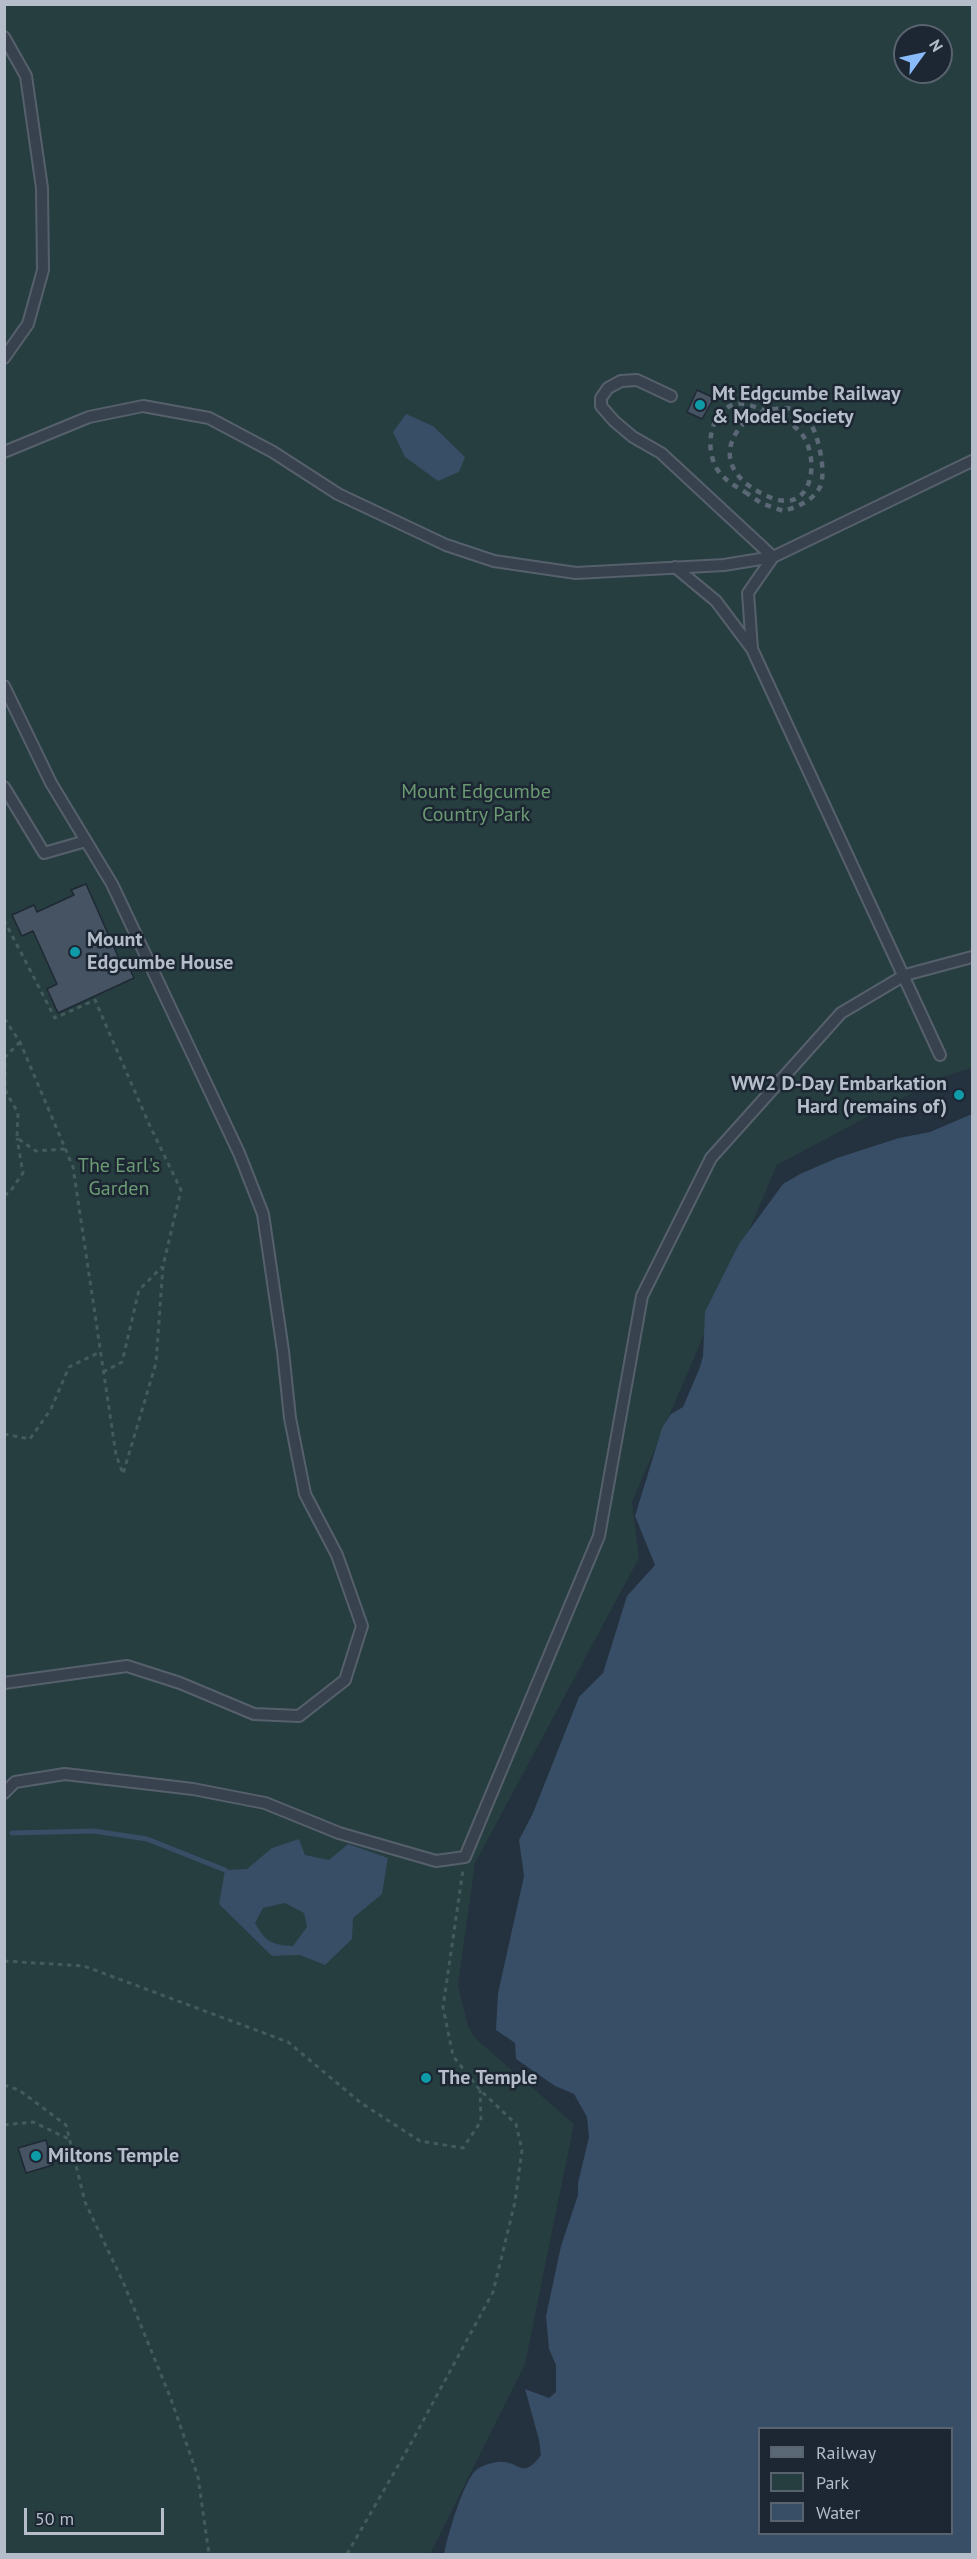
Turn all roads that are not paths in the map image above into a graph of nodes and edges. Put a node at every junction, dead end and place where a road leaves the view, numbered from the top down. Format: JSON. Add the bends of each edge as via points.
{"nodes":[{"id":1,"x":4,"y":37,"type":"edge"},
{"id":2,"x":4,"y":358,"type":"edge"},
{"id":3,"x":671,"y":396,"type":"dead end"},
{"id":4,"x":4,"y":452,"type":"edge"},
{"id":5,"x":972,"y":460,"type":"edge"},
{"id":6,"x":773,"y":556,"type":"junction"},
{"id":7,"x":675,"y":567,"type":"junction"},
{"id":8,"x":752,"y":649,"type":"junction"},
{"id":9,"x":4,"y":686,"type":"edge"},
{"id":10,"x":4,"y":787,"type":"edge"},
{"id":11,"x":86,"y":841,"type":"junction"},
{"id":12,"x":972,"y":957,"type":"edge"},
{"id":13,"x":905,"y":975,"type":"junction"},
{"id":14,"x":940,"y":1055,"type":"dead end"},
{"id":15,"x":4,"y":1683,"type":"edge"},
{"id":16,"x":4,"y":1793,"type":"edge"}],
"edges":[{"from":1,"to":2,"type":"lane","via":[[26,76],[42,189],[44,270],[28,324]]},
{"from":3,"to":6,"type":"lane","via":[[637,380],[621,381],[608,388],[601,406],[633,437],[661,453]]},
{"from":4,"to":7,"type":"lane","via":[[89,417],[143,406],[209,418],[273,452],[338,494],[446,545],[494,561],[576,573]]},
{"from":5,"to":6,"type":"lane"},
{"from":6,"to":7,"type":"lane","via":[[724,565]]},
{"from":6,"to":8,"type":"lane","via":[[748,593]]},
{"from":7,"to":8,"type":"lane","via":[[716,602]]},
{"from":8,"to":13,"type":"lane"},
{"from":9,"to":11,"type":"lane","via":[[51,783]]},
{"from":10,"to":11,"type":"lane","via":[[45,853]]},
{"from":11,"to":15,"type":"lane","via":[[112,884],[159,980],[263,1214],[290,1418],[305,1494],[337,1555],[362,1626],[345,1680],[299,1716],[254,1714],[127,1666]]},
{"from":12,"to":13,"type":"lane"},
{"from":13,"to":14,"type":"lane"},
{"from":13,"to":16,"type":"lane","via":[[841,1013],[711,1158],[647,1285],[599,1536],[465,1857],[436,1861],[339,1833],[265,1803],[193,1788],[65,1774],[15,1782]]}]}
